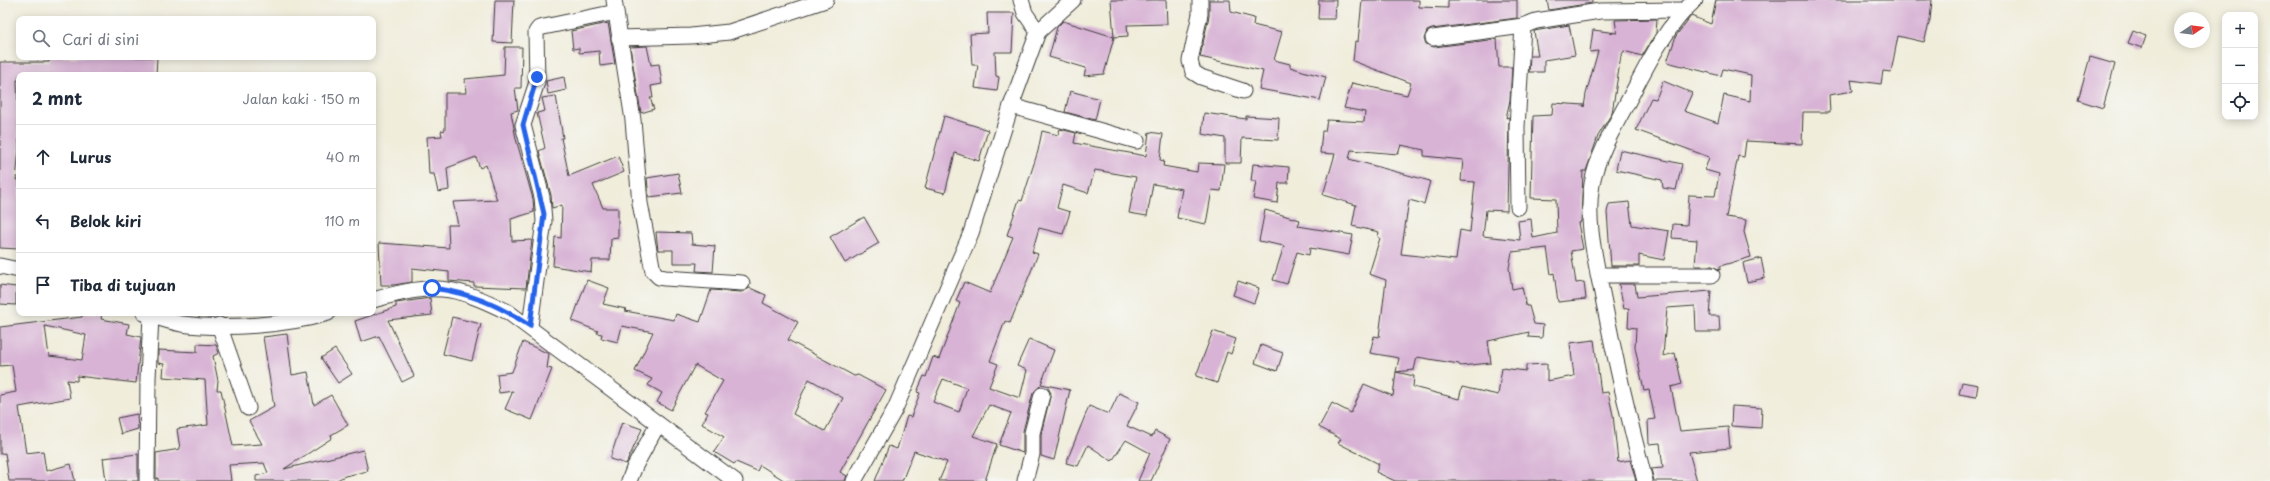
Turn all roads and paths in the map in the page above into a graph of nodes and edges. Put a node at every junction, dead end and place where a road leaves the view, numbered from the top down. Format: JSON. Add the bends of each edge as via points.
{"nodes":[{"id":1,"x":826,"y":0,"type":"edge"},
{"id":2,"x":1021,"y":0,"type":"edge"},
{"id":3,"x":1073,"y":0,"type":"edge"},
{"id":4,"x":1200,"y":0,"type":"edge"},
{"id":5,"x":1695,"y":0,"type":"edge"},
{"id":6,"x":615,"y":6,"type":"edge"},
{"id":7,"x":1683,"y":10,"type":"junction"},
{"id":8,"x":1523,"y":26,"type":"junction"},
{"id":9,"x":1038,"y":32,"type":"junction"},
{"id":10,"x":619,"y":38,"type":"junction"},
{"id":11,"x":1433,"y":38,"type":"dead end"},
{"id":12,"x":1243,"y":91,"type":"dead end"},
{"id":13,"x":1011,"y":106,"type":"junction"},
{"id":14,"x":1137,"y":140,"type":"dead end"},
{"id":15,"x":1518,"y":207,"type":"dead end"},
{"id":16,"x":0,"y":266,"type":"edge"},
{"id":17,"x":16,"y":269,"type":"edge"},
{"id":18,"x":1598,"y":275,"type":"junction"},
{"id":19,"x":1712,"y":275,"type":"dead end"},
{"id":20,"x":742,"y":284,"type":"dead end"},
{"id":21,"x":376,"y":299,"type":"edge"},
{"id":22,"x":147,"y":316,"type":"edge"},
{"id":23,"x":154,"y":316,"type":"edge"},
{"id":24,"x":316,"y":316,"type":"edge"},
{"id":25,"x":219,"y":325,"type":"junction"},
{"id":26,"x":530,"y":326,"type":"junction"},
{"id":27,"x":1042,"y":395,"type":"dead end"},
{"id":28,"x":248,"y":408,"type":"dead end"},
{"id":29,"x":658,"y":424,"type":"junction"},
{"id":30,"x":147,"y":481,"type":"edge"},
{"id":31,"x":630,"y":481,"type":"edge"},
{"id":32,"x":735,"y":481,"type":"edge"},
{"id":33,"x":854,"y":481,"type":"edge"},
{"id":34,"x":1025,"y":481,"type":"edge"},
{"id":35,"x":1645,"y":481,"type":"edge"}],
"edges":[{"from":1,"to":10,"type":"street","via":[[729,32]]},
{"from":2,"to":9,"type":"street","via":[[1025,13]]},
{"from":3,"to":9,"type":"street"},
{"from":4,"to":12,"type":"street","via":[[1200,14],[1190,61],[1194,72],[1201,77]]},
{"from":5,"to":7,"type":"street"},
{"from":6,"to":10,"type":"street"},
{"from":6,"to":26,"type":"street","via":[[539,28],[536,32],[537,82],[523,125],[542,197],[544,221]]},
{"from":7,"to":8,"type":"street","via":[[1600,11],[1536,21]]},
{"from":7,"to":18,"type":"street","via":[[1645,69],[1610,137],[1592,184],[1591,224]]},
{"from":8,"to":11,"type":"street"},
{"from":8,"to":15,"type":"street","via":[[1517,127]]},
{"from":9,"to":13,"type":"street"},
{"from":10,"to":20,"type":"street","via":[[633,120],[640,203],[653,271],[659,277],[665,278]]},
{"from":13,"to":14,"type":"street"},
{"from":13,"to":33,"type":"street","via":[[968,240],[895,409]]},
{"from":16,"to":17,"type":"street"},
{"from":18,"to":19,"type":"street"},
{"from":18,"to":35,"type":"street","via":[[1618,374]]},
{"from":21,"to":26,"type":"street","via":[[412,289],[459,291],[483,299]]},
{"from":22,"to":30,"type":"street"},
{"from":23,"to":25,"type":"street","via":[[182,324]]},
{"from":24,"to":25,"type":"street","via":[[300,320]]},
{"from":25,"to":28,"type":"street"},
{"from":26,"to":29,"type":"street"},
{"from":27,"to":34,"type":"street","via":[[1032,433],[1032,454]]},
{"from":29,"to":31,"type":"street"},
{"from":29,"to":32,"type":"street"}]}
